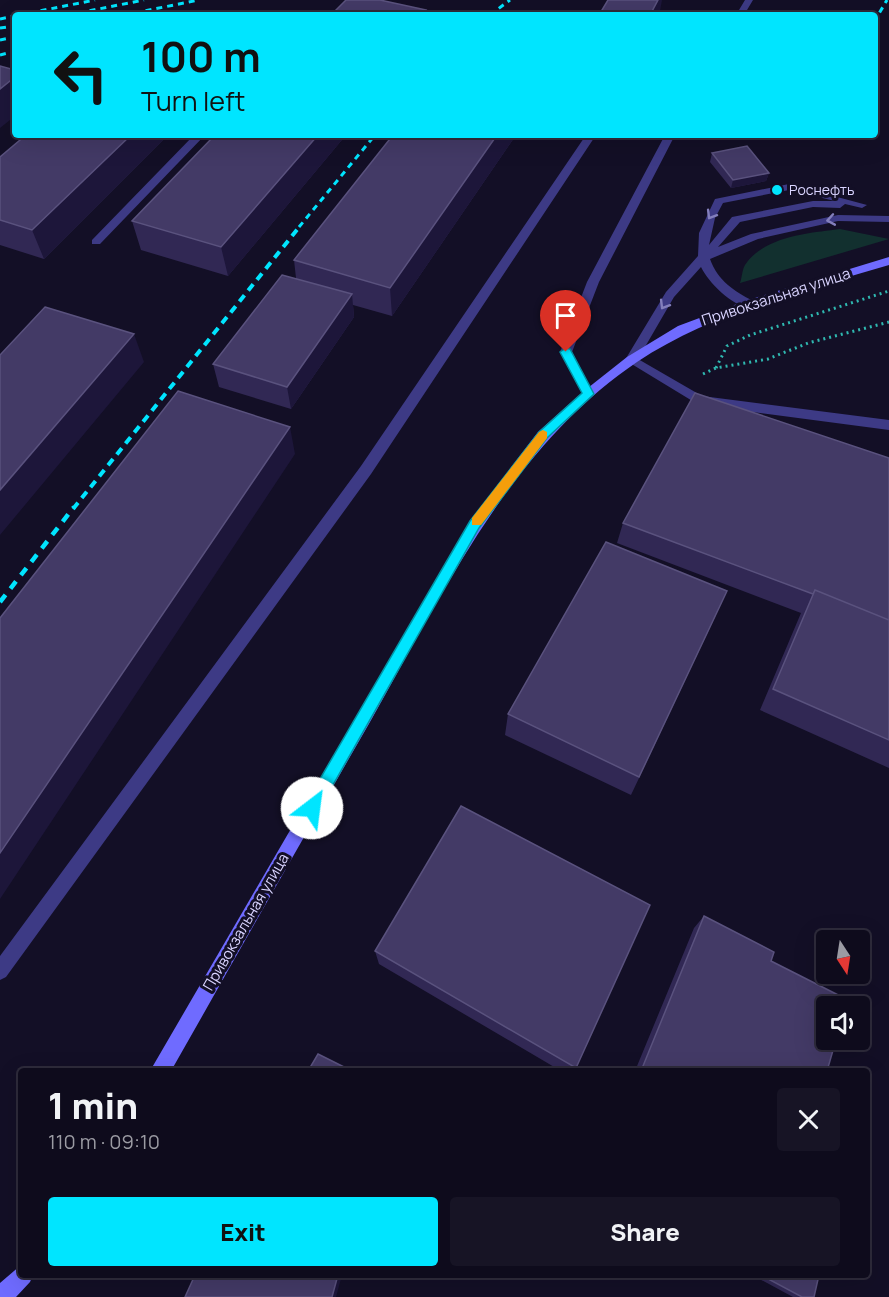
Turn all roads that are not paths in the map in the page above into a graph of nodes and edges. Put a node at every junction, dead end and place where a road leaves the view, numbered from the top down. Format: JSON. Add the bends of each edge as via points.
{"nodes":[{"id":1,"x":197,"y":138,"type":"edge"},
{"id":2,"x":589,"y":138,"type":"edge"},
{"id":3,"x":668,"y":138,"type":"edge"},
{"id":4,"x":754,"y":194,"type":"junction"},
{"id":5,"x":862,"y":205,"type":"junction"},
{"id":6,"x":779,"y":210,"type":"junction"},
{"id":7,"x":889,"y":213,"type":"edge"},
{"id":8,"x":889,"y":219,"type":"edge"},
{"id":9,"x":96,"y":242,"type":"dead end"},
{"id":10,"x":703,"y":258,"type":"junction"},
{"id":11,"x":889,"y":261,"type":"edge"},
{"id":12,"x":749,"y":304,"type":"junction"},
{"id":13,"x":631,"y":360,"type":"junction"},
{"id":14,"x":588,"y":394,"type":"junction"},
{"id":15,"x":889,"y":425,"type":"edge"},
{"id":16,"x":0,"y":970,"type":"edge"},
{"id":17,"x":162,"y":1068,"type":"edge"},
{"id":18,"x":20,"y":1278,"type":"edge"},
{"id":19,"x":1,"y":1297,"type":"edge"}],
"edges":[{"from":1,"to":9,"type":"lane"},
{"from":2,"to":16,"type":"lane","via":[[366,470]]},
{"from":3,"to":14,"type":"lane","via":[[593,282],[566,352]]},
{"from":4,"to":5,"type":"lane","via":[[789,187]]},
{"from":4,"to":6,"type":"lane"},
{"from":4,"to":10,"type":"lane","one_way":true,"via":[[719,201],[705,223]]},
{"from":5,"to":6,"type":"lane","via":[[813,204]]},
{"from":5,"to":7,"type":"lane"},
{"from":6,"to":10,"type":"lane","via":[[736,219]]},
{"from":8,"to":10,"type":"lane","one_way":true,"via":[[838,218],[755,236]]},
{"from":10,"to":12,"type":"lane","via":[[711,277],[725,293]]},
{"from":10,"to":13,"type":"lane","one_way":true,"via":[[670,295]]},
{"from":11,"to":12,"type":"main road","name":"Привокзальная улица"},
{"from":12,"to":13,"type":"main road","name":"Привокзальная улица","via":[[682,329]]},
{"from":13,"to":14,"type":"main road","name":"Привокзальная улица"},
{"from":13,"to":15,"type":"lane","via":[[699,400]]},
{"from":14,"to":17,"type":"main road","name":"Привокзальная улица","via":[[543,435],[474,525]]},
{"from":18,"to":19,"type":"main road"}]}
